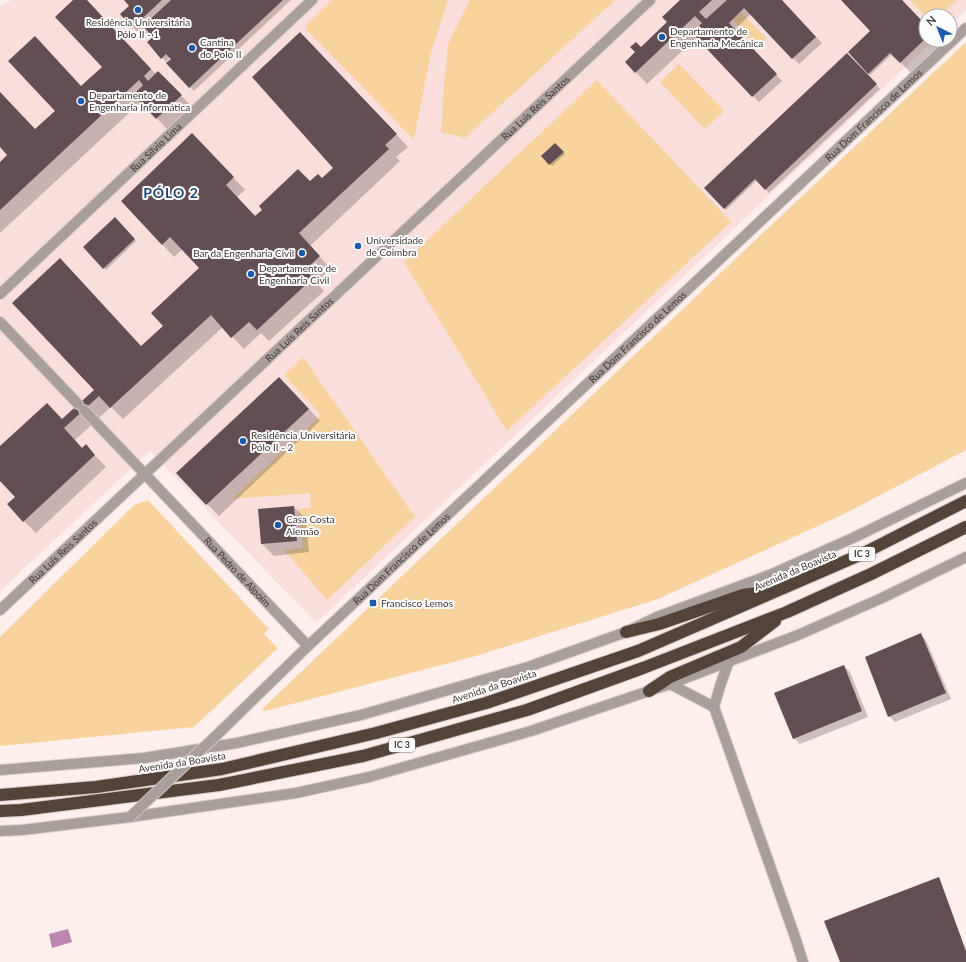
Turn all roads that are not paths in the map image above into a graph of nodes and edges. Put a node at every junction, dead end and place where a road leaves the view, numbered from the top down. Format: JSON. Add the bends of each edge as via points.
{"nodes":[{"id":1,"x":312,"y":0,"type":"edge"},
{"id":2,"x":650,"y":0,"type":"edge"},
{"id":3,"x":966,"y":28,"type":"edge"},
{"id":4,"x":0,"y":294,"type":"edge"},
{"id":5,"x":0,"y":322,"type":"edge"},
{"id":6,"x":145,"y":474,"type":"junction"},
{"id":7,"x":966,"y":483,"type":"edge"},
{"id":8,"x":966,"y":501,"type":"edge"},
{"id":9,"x":966,"y":527,"type":"edge"},
{"id":10,"x":966,"y":557,"type":"edge"},
{"id":11,"x":777,"y":590,"type":"junction"},
{"id":12,"x":0,"y":610,"type":"edge"},
{"id":13,"x":787,"y":612,"type":"junction"},
{"id":14,"x":626,"y":632,"type":"junction"},
{"id":15,"x":308,"y":646,"type":"junction"},
{"id":16,"x":729,"y":661,"type":"junction"},
{"id":17,"x":670,"y":684,"type":"junction"},
{"id":18,"x":649,"y":691,"type":"junction"},
{"id":19,"x":714,"y":708,"type":"junction"},
{"id":20,"x":0,"y":770,"type":"edge"},
{"id":21,"x":0,"y":795,"type":"edge"},
{"id":22,"x":0,"y":811,"type":"edge"},
{"id":23,"x":130,"y":817,"type":"junction"},
{"id":24,"x":0,"y":831,"type":"edge"},
{"id":25,"x":803,"y":962,"type":"edge"}],
"edges":[{"from":1,"to":4,"type":"street","name":"Rua Sílvio Lima"},
{"from":2,"to":6,"type":"street","name":"Rua Luís Reis Santos"},
{"from":3,"to":15,"type":"street","name":"Rua Dom Francisco de Lemos"},
{"from":5,"to":6,"type":"street","name":"Rua Pedro de Alpoím"},
{"from":6,"to":12,"type":"street","name":"Rua Luís Reis Santos"},
{"from":6,"to":15,"type":"street","name":"Rua Pedro de Alpoím"},
{"from":7,"to":14,"type":"street","name":"Avenida da Boavista","via":[[772,574],[657,617]]},
{"from":8,"to":11,"type":"highway","name":"Avenida da Boavista","number":"IC 3","via":[[862,554]]},
{"from":9,"to":13,"type":"highway","number":"IC 3"},
{"from":10,"to":16,"type":"street","via":[[798,636]]},
{"from":11,"to":14,"type":"highway","via":[[743,595],[659,624]]},
{"from":11,"to":21,"type":"highway","name":"Avenida da Boavista","number":"IC 3","via":[[638,651],[486,703],[376,733],[222,769],[96,787]]},
{"from":13,"to":18,"type":"highway","via":[[741,647],[670,677]]},
{"from":13,"to":22,"type":"highway","number":"IC 3","via":[[527,710],[363,756],[219,785]]},
{"from":14,"to":20,"type":"street","name":"Avenida da Boavista","via":[[528,667],[460,687],[361,715],[237,744],[144,758]]},
{"from":15,"to":23,"type":"street","bridge":true},
{"from":16,"to":17,"type":"street"},
{"from":16,"to":19,"type":"street"},
{"from":17,"to":18,"type":"street"},
{"from":17,"to":19,"type":"street"},
{"from":18,"to":23,"type":"street","via":[[531,731],[369,777],[296,793]]},
{"from":19,"to":25,"type":"street"},
{"from":23,"to":24,"type":"street"}]}
